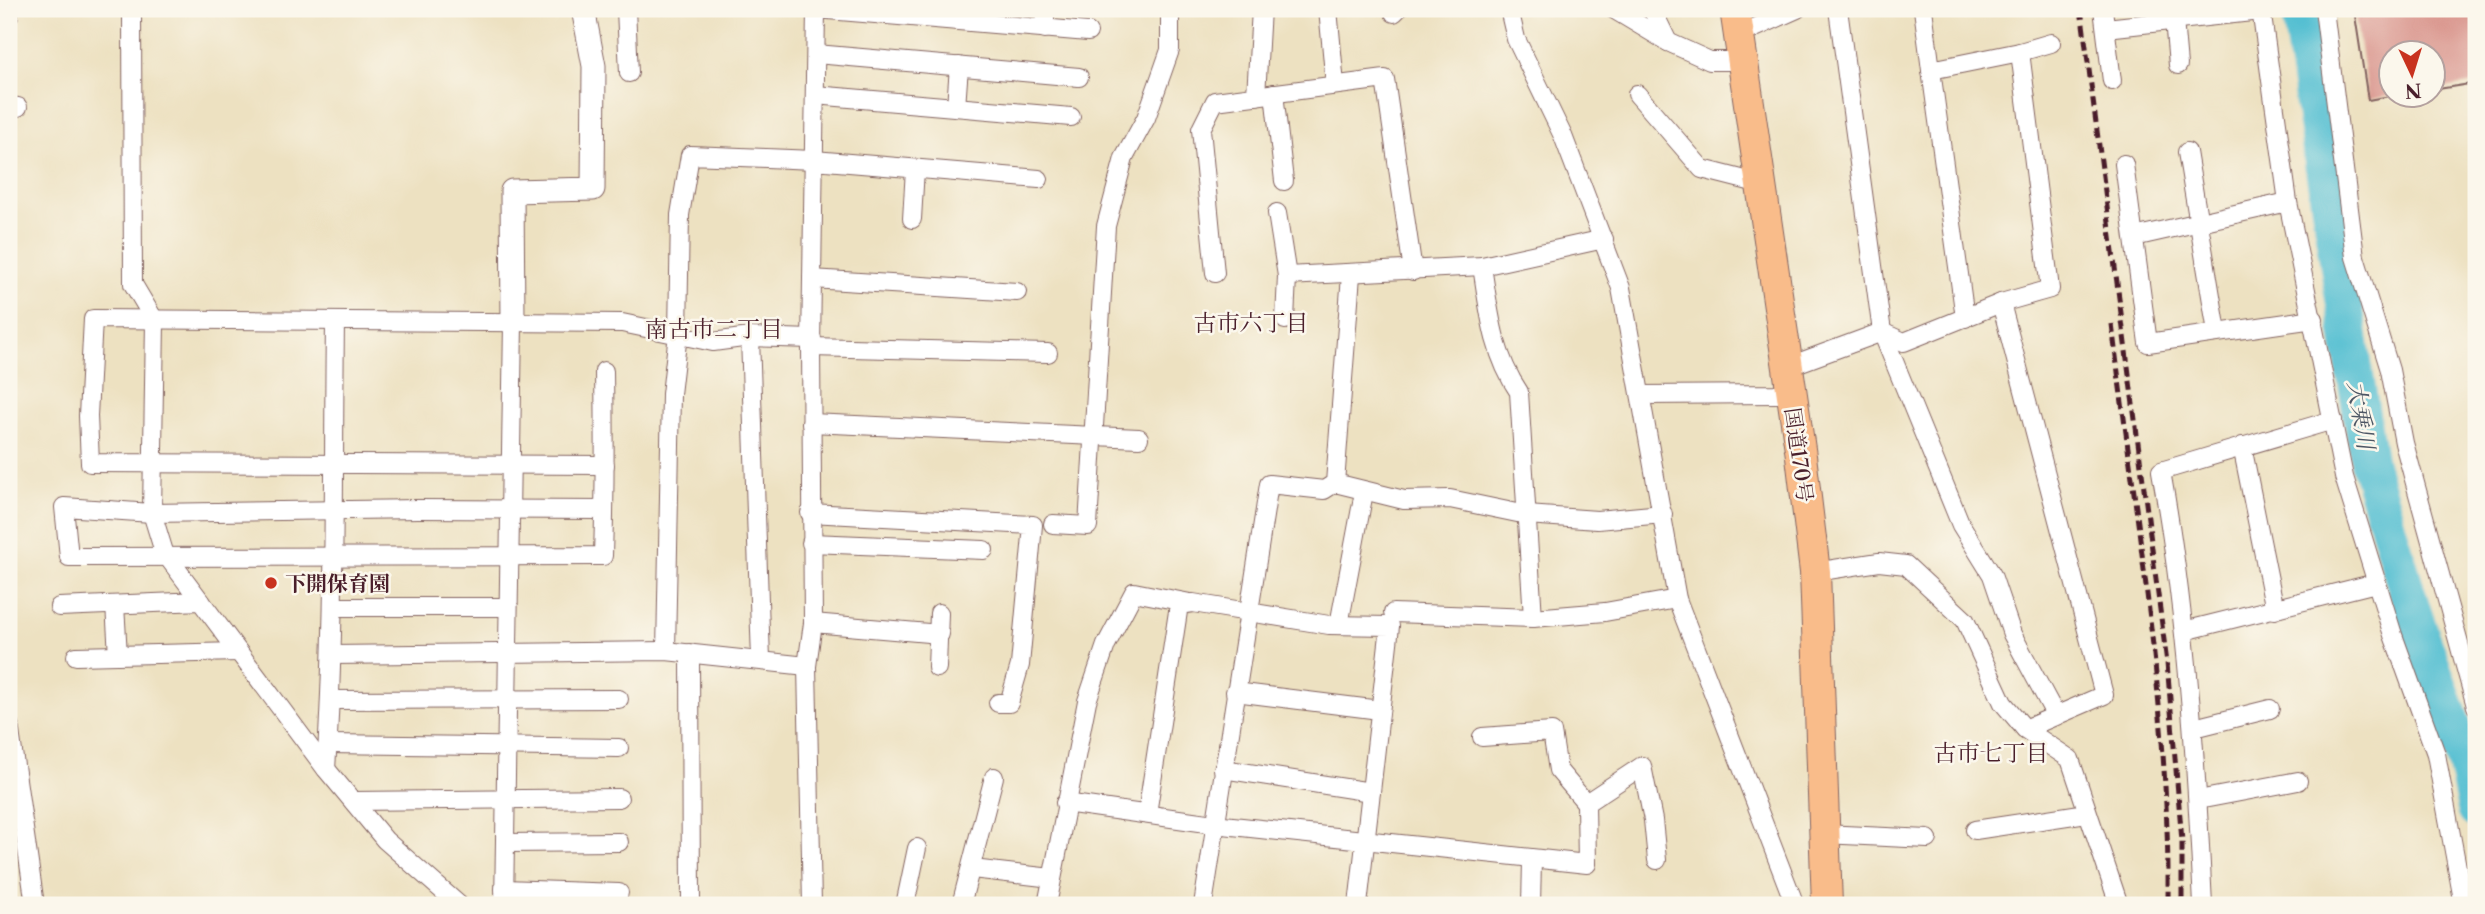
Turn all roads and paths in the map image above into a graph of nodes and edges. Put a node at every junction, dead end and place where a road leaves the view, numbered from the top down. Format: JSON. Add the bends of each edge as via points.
{"nodes":[{"id":1,"x":9,"y":9,"type":"edge"},
{"id":2,"x":132,"y":9,"type":"edge"},
{"id":3,"x":583,"y":9,"type":"edge"},
{"id":4,"x":626,"y":9,"type":"edge"},
{"id":5,"x":816,"y":9,"type":"edge"},
{"id":6,"x":1045,"y":9,"type":"edge"},
{"id":7,"x":1170,"y":9,"type":"edge"},
{"id":8,"x":1261,"y":9,"type":"edge"},
{"id":9,"x":1328,"y":9,"type":"edge"},
{"id":10,"x":1509,"y":9,"type":"edge"},
{"id":11,"x":1613,"y":9,"type":"edge"},
{"id":12,"x":1652,"y":9,"type":"edge"},
{"id":13,"x":1797,"y":9,"type":"edge"},
{"id":14,"x":1838,"y":9,"type":"edge"},
{"id":15,"x":1923,"y":9,"type":"edge"},
{"id":16,"x":2103,"y":9,"type":"edge"},
{"id":17,"x":2324,"y":9,"type":"edge"},
{"id":18,"x":2261,"y":10,"type":"edge"},
{"id":19,"x":893,"y":12,"type":"edge"},
{"id":20,"x":9,"y":15,"type":"edge"},
{"id":21,"x":968,"y":15,"type":"edge"},
{"id":22,"x":2174,"y":15,"type":"edge"},
{"id":23,"x":2106,"y":28,"type":"junction"},
{"id":24,"x":1045,"y":29,"type":"junction"},
{"id":25,"x":1088,"y":32,"type":"dead end"},
{"id":26,"x":1739,"y":35,"type":"edge"},
{"id":27,"x":1668,"y":42,"type":"junction"},
{"id":28,"x":2051,"y":43,"type":"dead end"},
{"id":29,"x":2020,"y":52,"type":"junction"},
{"id":30,"x":816,"y":54,"type":"junction"},
{"id":31,"x":2178,"y":65,"type":"dead end"},
{"id":32,"x":959,"y":66,"type":"junction"},
{"id":33,"x":1931,"y":70,"type":"junction"},
{"id":34,"x":629,"y":73,"type":"dead end"},
{"id":35,"x":1079,"y":77,"type":"dead end"},
{"id":36,"x":2112,"y":80,"type":"dead end"},
{"id":37,"x":1335,"y":85,"type":"junction"},
{"id":38,"x":1637,"y":94,"type":"dead end"},
{"id":39,"x":815,"y":95,"type":"junction"},
{"id":40,"x":1265,"y":95,"type":"junction"},
{"id":41,"x":956,"y":107,"type":"junction"},
{"id":42,"x":1071,"y":117,"type":"dead end"},
{"id":43,"x":2188,"y":152,"type":"dead end"},
{"id":44,"x":814,"y":160,"type":"junction"},
{"id":45,"x":2124,"y":164,"type":"dead end"},
{"id":46,"x":915,"y":169,"type":"junction"},
{"id":47,"x":1039,"y":180,"type":"dead end"},
{"id":48,"x":1284,"y":181,"type":"dead end"},
{"id":49,"x":1761,"y":184,"type":"junction"},
{"id":50,"x":2288,"y":202,"type":"junction"},
{"id":51,"x":1277,"y":213,"type":"dead end"},
{"id":52,"x":912,"y":219,"type":"dead end"},
{"id":53,"x":2199,"y":223,"type":"junction"},
{"id":54,"x":2134,"y":237,"type":"junction"},
{"id":55,"x":1604,"y":239,"type":"junction"},
{"id":56,"x":1482,"y":266,"type":"junction"},
{"id":57,"x":1413,"y":271,"type":"junction"},
{"id":58,"x":1215,"y":273,"type":"dead end"},
{"id":59,"x":1350,"y":275,"type":"junction"},
{"id":60,"x":1287,"y":276,"type":"junction"},
{"id":61,"x":812,"y":279,"type":"junction"},
{"id":62,"x":1017,"y":292,"type":"dead end"},
{"id":63,"x":2001,"y":303,"type":"junction"},
{"id":64,"x":1965,"y":318,"type":"junction"},
{"id":65,"x":2314,"y":318,"type":"junction"},
{"id":66,"x":1284,"y":320,"type":"dead end"},
{"id":67,"x":155,"y":321,"type":"junction"},
{"id":68,"x":335,"y":321,"type":"junction"},
{"id":69,"x":513,"y":322,"type":"junction"},
{"id":70,"x":1882,"y":332,"type":"junction"},
{"id":71,"x":2217,"y":332,"type":"junction"},
{"id":72,"x":678,"y":334,"type":"junction"},
{"id":73,"x":750,"y":337,"type":"junction"},
{"id":74,"x":811,"y":343,"type":"junction"},
{"id":75,"x":1048,"y":353,"type":"dead end"},
{"id":76,"x":604,"y":371,"type":"dead end"},
{"id":77,"x":1788,"y":379,"type":"junction"},
{"id":78,"x":1642,"y":395,"type":"junction"},
{"id":79,"x":2333,"y":420,"type":"junction"},
{"id":80,"x":811,"y":423,"type":"junction"},
{"id":81,"x":1094,"y":435,"type":"junction"},
{"id":82,"x":1139,"y":438,"type":"dead end"},
{"id":83,"x":2242,"y":446,"type":"junction"},
{"id":84,"x":153,"y":464,"type":"junction"},
{"id":85,"x":333,"y":464,"type":"junction"},
{"id":86,"x":605,"y":465,"type":"junction"},
{"id":87,"x":510,"y":466,"type":"junction"},
{"id":88,"x":1335,"y":483,"type":"junction"},
{"id":89,"x":1364,"y":492,"type":"junction"},
{"id":90,"x":509,"y":509,"type":"junction"},
{"id":91,"x":332,"y":510,"type":"junction"},
{"id":92,"x":604,"y":510,"type":"junction"},
{"id":93,"x":152,"y":513,"type":"junction"},
{"id":94,"x":810,"y":513,"type":"junction"},
{"id":95,"x":1663,"y":514,"type":"junction"},
{"id":96,"x":1527,"y":515,"type":"junction"},
{"id":97,"x":1053,"y":524,"type":"dead end"},
{"id":98,"x":811,"y":543,"type":"junction"},
{"id":99,"x":984,"y":550,"type":"dead end"},
{"id":100,"x":508,"y":557,"type":"junction"},
{"id":101,"x":168,"y":558,"type":"junction"},
{"id":102,"x":332,"y":558,"type":"junction"},
{"id":103,"x":1815,"y":572,"type":"junction"},
{"id":104,"x":2376,"y":583,"type":"junction"},
{"id":105,"x":1677,"y":599,"type":"junction"},
{"id":106,"x":201,"y":601,"type":"junction"},
{"id":107,"x":1193,"y":603,"type":"junction"},
{"id":108,"x":115,"y":605,"type":"junction"},
{"id":109,"x":59,"y":607,"type":"dead end"},
{"id":110,"x":335,"y":607,"type":"junction"},
{"id":111,"x":508,"y":607,"type":"junction"},
{"id":112,"x":2275,"y":610,"type":"junction"},
{"id":113,"x":1248,"y":612,"type":"junction"},
{"id":114,"x":939,"y":613,"type":"dead end"},
{"id":115,"x":1392,"y":613,"type":"dead end"},
{"id":116,"x":1533,"y":618,"type":"junction"},
{"id":117,"x":813,"y":623,"type":"junction"},
{"id":118,"x":1339,"y":625,"type":"junction"},
{"id":119,"x":2184,"y":631,"type":"junction"},
{"id":120,"x":940,"y":634,"type":"junction"},
{"id":121,"x":238,"y":652,"type":"junction"},
{"id":122,"x":666,"y":652,"type":"junction"},
{"id":123,"x":690,"y":653,"type":"junction"},
{"id":124,"x":118,"y":655,"type":"junction"},
{"id":125,"x":333,"y":655,"type":"junction"},
{"id":126,"x":507,"y":655,"type":"junction"},
{"id":127,"x":76,"y":656,"type":"dead end"},
{"id":128,"x":761,"y":660,"type":"junction"},
{"id":129,"x":807,"y":666,"type":"junction"},
{"id":130,"x":937,"y":668,"type":"dead end"},
{"id":131,"x":1235,"y":692,"type":"junction"},
{"id":132,"x":619,"y":699,"type":"dead end"},
{"id":133,"x":331,"y":700,"type":"junction"},
{"id":134,"x":506,"y":701,"type":"junction"},
{"id":135,"x":998,"y":703,"type":"dead end"},
{"id":136,"x":2476,"y":706,"type":"edge"},
{"id":137,"x":2270,"y":709,"type":"dead end"},
{"id":138,"x":1380,"y":710,"type":"junction"},
{"id":139,"x":2056,"y":716,"type":"junction"},
{"id":140,"x":9,"y":724,"type":"edge"},
{"id":141,"x":2194,"y":728,"type":"junction"},
{"id":142,"x":2025,"y":729,"type":"junction"},
{"id":143,"x":1482,"y":737,"type":"dead end"},
{"id":144,"x":328,"y":744,"type":"junction"},
{"id":145,"x":506,"y":746,"type":"junction"},
{"id":146,"x":619,"y":748,"type":"dead end"},
{"id":147,"x":326,"y":769,"type":"junction"},
{"id":148,"x":1223,"y":769,"type":"junction"},
{"id":149,"x":994,"y":777,"type":"dead end"},
{"id":150,"x":2298,"y":781,"type":"dead end"},
{"id":151,"x":1371,"y":792,"type":"junction"},
{"id":152,"x":505,"y":797,"type":"junction"},
{"id":153,"x":619,"y":798,"type":"dead end"},
{"id":154,"x":2198,"y":800,"type":"junction"},
{"id":155,"x":353,"y":801,"type":"junction"},
{"id":156,"x":1065,"y":803,"type":"junction"},
{"id":157,"x":1586,"y":803,"type":"junction"},
{"id":158,"x":2087,"y":813,"type":"junction"},
{"id":159,"x":1147,"y":814,"type":"junction"},
{"id":160,"x":1214,"y":824,"type":"junction"},
{"id":161,"x":1975,"y":830,"type":"dead end"},
{"id":162,"x":1823,"y":834,"type":"junction"},
{"id":163,"x":1928,"y":839,"type":"dead end"},
{"id":164,"x":1365,"y":840,"type":"junction"},
{"id":165,"x":619,"y":842,"type":"dead end"},
{"id":166,"x":505,"y":843,"type":"junction"},
{"id":167,"x":917,"y":848,"type":"dead end"},
{"id":168,"x":1532,"y":860,"type":"junction"},
{"id":169,"x":1657,"y":860,"type":"dead end"},
{"id":170,"x":972,"y":869,"type":"junction"},
{"id":171,"x":1052,"y":878,"type":"junction"},
{"id":172,"x":618,"y":893,"type":"dead end"},
{"id":173,"x":504,"y":897,"type":"edge"},
{"id":174,"x":456,"y":904,"type":"edge"},
{"id":175,"x":35,"y":905,"type":"edge"},
{"id":176,"x":691,"y":905,"type":"edge"},
{"id":177,"x":812,"y":905,"type":"edge"},
{"id":178,"x":905,"y":905,"type":"edge"},
{"id":179,"x":961,"y":905,"type":"edge"},
{"id":180,"x":1047,"y":905,"type":"edge"},
{"id":181,"x":1203,"y":905,"type":"edge"},
{"id":182,"x":1358,"y":905,"type":"edge"},
{"id":183,"x":1531,"y":905,"type":"edge"},
{"id":184,"x":1794,"y":905,"type":"edge"},
{"id":185,"x":1827,"y":905,"type":"edge"},
{"id":186,"x":2119,"y":905,"type":"edge"},
{"id":187,"x":2203,"y":905,"type":"edge"},
{"id":188,"x":2464,"y":905,"type":"edge"}],
"edges":[{"from":1,"to":20,"type":"street"},
{"from":2,"to":67,"type":"street","via":[[133,284]]},
{"from":3,"to":69,"type":"street","via":[[594,66],[593,190],[512,191]]},
{"from":4,"to":34,"type":"street"},
{"from":5,"to":19,"type":"street"},
{"from":5,"to":30,"type":"street"},
{"from":6,"to":24,"type":"street"},
{"from":7,"to":81,"type":"street","via":[[1170,50],[1146,118],[1124,158],[1106,226]]},
{"from":8,"to":40,"type":"street"},
{"from":9,"to":37,"type":"street"},
{"from":10,"to":55,"type":"street","via":[[1516,39],[1563,136]]},
{"from":11,"to":27,"type":"street"},
{"from":12,"to":27,"type":"street"},
{"from":13,"to":26,"type":"street"},
{"from":14,"to":70,"type":"street"},
{"from":15,"to":33,"type":"street"},
{"from":16,"to":23,"type":"street"},
{"from":17,"to":136,"type":"street","via":[[2355,257],[2390,370],[2404,443]]},
{"from":18,"to":22,"type":"street"},
{"from":18,"to":50,"type":"street"},
{"from":19,"to":21,"type":"street"},
{"from":21,"to":24,"type":"street"},
{"from":22,"to":23,"type":"street"},
{"from":22,"to":31,"type":"street"},
{"from":23,"to":36,"type":"street"},
{"from":24,"to":25,"type":"street"},
{"from":26,"to":27,"type":"street","via":[[1710,61]]},
{"from":26,"to":49,"type":"highway","name":"国道170号"},
{"from":28,"to":29,"type":"street"},
{"from":29,"to":33,"type":"street"},
{"from":29,"to":63,"type":"street","via":[[2050,289]]},
{"from":30,"to":32,"type":"street"},
{"from":30,"to":39,"type":"street"},
{"from":32,"to":35,"type":"street"},
{"from":32,"to":41,"type":"street"},
{"from":33,"to":64,"type":"street"},
{"from":37,"to":40,"type":"street"},
{"from":37,"to":57,"type":"street","via":[[1385,79]]},
{"from":38,"to":49,"type":"street","via":[[1702,169]]},
{"from":39,"to":41,"type":"street"},
{"from":39,"to":44,"type":"street"},
{"from":40,"to":48,"type":"street"},
{"from":40,"to":58,"type":"street","via":[[1215,101],[1201,129]]},
{"from":41,"to":42,"type":"street"},
{"from":43,"to":53,"type":"street"},
{"from":44,"to":46,"type":"street"},
{"from":44,"to":61,"type":"street"},
{"from":44,"to":72,"type":"street","via":[[690,155],[680,215]]},
{"from":45,"to":54,"type":"street"},
{"from":46,"to":47,"type":"street"},
{"from":46,"to":52,"type":"street"},
{"from":49,"to":77,"type":"highway","name":"国道170号"},
{"from":50,"to":53,"type":"street"},
{"from":50,"to":65,"type":"street"},
{"from":51,"to":60,"type":"street"},
{"from":53,"to":54,"type":"street"},
{"from":53,"to":71,"type":"street"},
{"from":54,"to":71,"type":"street","via":[[2148,343]]},
{"from":55,"to":56,"type":"street"},
{"from":55,"to":78,"type":"street","via":[[1621,288]]},
{"from":56,"to":57,"type":"street"},
{"from":56,"to":96,"type":"street","via":[[1495,341],[1505,371],[1519,392]]},
{"from":57,"to":59,"type":"street"},
{"from":59,"to":60,"type":"street"},
{"from":59,"to":88,"type":"street"},
{"from":60,"to":66,"type":"street"},
{"from":61,"to":62,"type":"street"},
{"from":61,"to":74,"type":"street"},
{"from":63,"to":64,"type":"street"},
{"from":63,"to":139,"type":"street","via":[[2104,695]]},
{"from":64,"to":70,"type":"street","via":[[1904,342]]},
{"from":65,"to":71,"type":"street"},
{"from":65,"to":79,"type":"street"},
{"from":67,"to":68,"type":"street"},
{"from":67,"to":84,"type":"street"},
{"from":67,"to":84,"type":"street","via":[[93,319],[88,415],[90,463]]},
{"from":68,"to":69,"type":"street"},
{"from":68,"to":85,"type":"street"},
{"from":69,"to":72,"type":"street","via":[[622,323]]},
{"from":69,"to":87,"type":"street"},
{"from":70,"to":77,"type":"street"},
{"from":70,"to":139,"type":"street","via":[[1961,525],[1992,575],[2012,634]]},
{"from":72,"to":73,"type":"street","via":[[713,342]]},
{"from":72,"to":122,"type":"street","via":[[671,394]]},
{"from":73,"to":74,"type":"street"},
{"from":73,"to":128,"type":"street"},
{"from":74,"to":75,"type":"street"},
{"from":74,"to":80,"type":"street"},
{"from":76,"to":86,"type":"street"},
{"from":77,"to":78,"type":"street","via":[[1776,394]]},
{"from":77,"to":103,"type":"highway","name":"国道170号"},
{"from":78,"to":95,"type":"street"},
{"from":79,"to":83,"type":"street"},
{"from":79,"to":104,"type":"street","via":[[2344,477]]},
{"from":80,"to":81,"type":"street"},
{"from":80,"to":94,"type":"street"},
{"from":81,"to":82,"type":"street"},
{"from":81,"to":97,"type":"street","via":[[1088,526]]},
{"from":83,"to":112,"type":"street"},
{"from":83,"to":119,"type":"street","via":[[2161,471]]},
{"from":84,"to":85,"type":"street"},
{"from":84,"to":93,"type":"street"},
{"from":85,"to":87,"type":"street"},
{"from":85,"to":91,"type":"street"},
{"from":86,"to":87,"type":"street"},
{"from":86,"to":92,"type":"street"},
{"from":87,"to":90,"type":"street"},
{"from":88,"to":89,"type":"street"},
{"from":88,"to":113,"type":"street","via":[[1324,490],[1269,484]]},
{"from":89,"to":96,"type":"street","via":[[1404,500],[1450,499]]},
{"from":89,"to":118,"type":"street"},
{"from":90,"to":91,"type":"street"},
{"from":90,"to":92,"type":"street"},
{"from":90,"to":100,"type":"street"},
{"from":91,"to":93,"type":"street"},
{"from":91,"to":102,"type":"street"},
{"from":92,"to":100,"type":"street","via":[[603,556]]},
{"from":93,"to":101,"type":"street"},
{"from":93,"to":101,"type":"street","via":[[64,507],[69,557]]},
{"from":94,"to":98,"type":"street"},
{"from":94,"to":135,"type":"street","via":[[1033,526],[1020,665],[1009,703]]},
{"from":95,"to":96,"type":"street","via":[[1597,520]]},
{"from":95,"to":105,"type":"street"},
{"from":96,"to":116,"type":"street"},
{"from":98,"to":99,"type":"street"},
{"from":98,"to":117,"type":"street"},
{"from":100,"to":102,"type":"street"},
{"from":100,"to":111,"type":"street"},
{"from":101,"to":102,"type":"street"},
{"from":101,"to":106,"type":"street"},
{"from":102,"to":110,"type":"street"},
{"from":103,"to":142,"type":"street","via":[[1879,562],[1906,565],[1965,620],[2003,703]]},
{"from":103,"to":162,"type":"highway","name":"国道170号"},
{"from":104,"to":112,"type":"street"},
{"from":104,"to":188,"type":"street","via":[[2436,754]]},
{"from":105,"to":116,"type":"street"},
{"from":105,"to":184,"type":"street"},
{"from":106,"to":108,"type":"street"},
{"from":106,"to":121,"type":"street"},
{"from":107,"to":113,"type":"street"},
{"from":107,"to":156,"type":"street","via":[[1134,592],[1106,645],[1087,701]]},
{"from":107,"to":159,"type":"street","via":[[1179,605]]},
{"from":108,"to":109,"type":"street"},
{"from":108,"to":124,"type":"street"},
{"from":110,"to":111,"type":"street"},
{"from":110,"to":125,"type":"street"},
{"from":111,"to":126,"type":"street"},
{"from":112,"to":119,"type":"street"},
{"from":113,"to":118,"type":"street"},
{"from":113,"to":131,"type":"street"},
{"from":114,"to":120,"type":"street"},
{"from":115,"to":116,"type":"street"},
{"from":117,"to":120,"type":"street"},
{"from":117,"to":129,"type":"street"},
{"from":118,"to":138,"type":"street","via":[[1390,626]]},
{"from":119,"to":141,"type":"street"},
{"from":120,"to":130,"type":"street"},
{"from":121,"to":124,"type":"street"},
{"from":121,"to":147,"type":"street"},
{"from":122,"to":123,"type":"street"},
{"from":122,"to":126,"type":"street"},
{"from":123,"to":128,"type":"street"},
{"from":123,"to":176,"type":"street"},
{"from":124,"to":127,"type":"street"},
{"from":125,"to":126,"type":"street"},
{"from":125,"to":133,"type":"street"},
{"from":126,"to":134,"type":"street"},
{"from":128,"to":129,"type":"street"},
{"from":129,"to":177,"type":"street"},
{"from":131,"to":138,"type":"street"},
{"from":131,"to":148,"type":"street"},
{"from":132,"to":134,"type":"street"},
{"from":133,"to":134,"type":"street"},
{"from":133,"to":144,"type":"street"},
{"from":134,"to":145,"type":"street"},
{"from":137,"to":141,"type":"street"},
{"from":138,"to":151,"type":"street"},
{"from":139,"to":142,"type":"street"},
{"from":140,"to":175,"type":"street"},
{"from":141,"to":154,"type":"street"},
{"from":142,"to":158,"type":"street","via":[[2070,759]]},
{"from":143,"to":157,"type":"street","via":[[1552,733],[1558,770]]},
{"from":144,"to":145,"type":"street"},
{"from":144,"to":147,"type":"street"},
{"from":145,"to":146,"type":"street"},
{"from":145,"to":152,"type":"street"},
{"from":147,"to":155,"type":"street"},
{"from":148,"to":151,"type":"street"},
{"from":148,"to":160,"type":"street"},
{"from":149,"to":170,"type":"street"},
{"from":150,"to":154,"type":"street"},
{"from":151,"to":164,"type":"street"},
{"from":152,"to":153,"type":"street"},
{"from":152,"to":155,"type":"street"},
{"from":152,"to":166,"type":"street"},
{"from":154,"to":187,"type":"street"},
{"from":155,"to":174,"type":"street","via":[[385,840]]},
{"from":156,"to":159,"type":"street"},
{"from":156,"to":171,"type":"street"},
{"from":157,"to":168,"type":"street","via":[[1587,864]]},
{"from":157,"to":169,"type":"street","via":[[1642,766]]},
{"from":158,"to":161,"type":"street"},
{"from":158,"to":186,"type":"street"},
{"from":159,"to":160,"type":"street"},
{"from":160,"to":164,"type":"street"},
{"from":160,"to":181,"type":"street"},
{"from":162,"to":163,"type":"street"},
{"from":162,"to":185,"type":"highway","name":"国道170号"},
{"from":164,"to":168,"type":"street"},
{"from":164,"to":182,"type":"street"},
{"from":165,"to":166,"type":"street"},
{"from":166,"to":173,"type":"street"},
{"from":167,"to":178,"type":"street"},
{"from":168,"to":183,"type":"street"},
{"from":170,"to":171,"type":"street"},
{"from":170,"to":179,"type":"street"},
{"from":171,"to":180,"type":"street"},
{"from":172,"to":173,"type":"street"}]}
